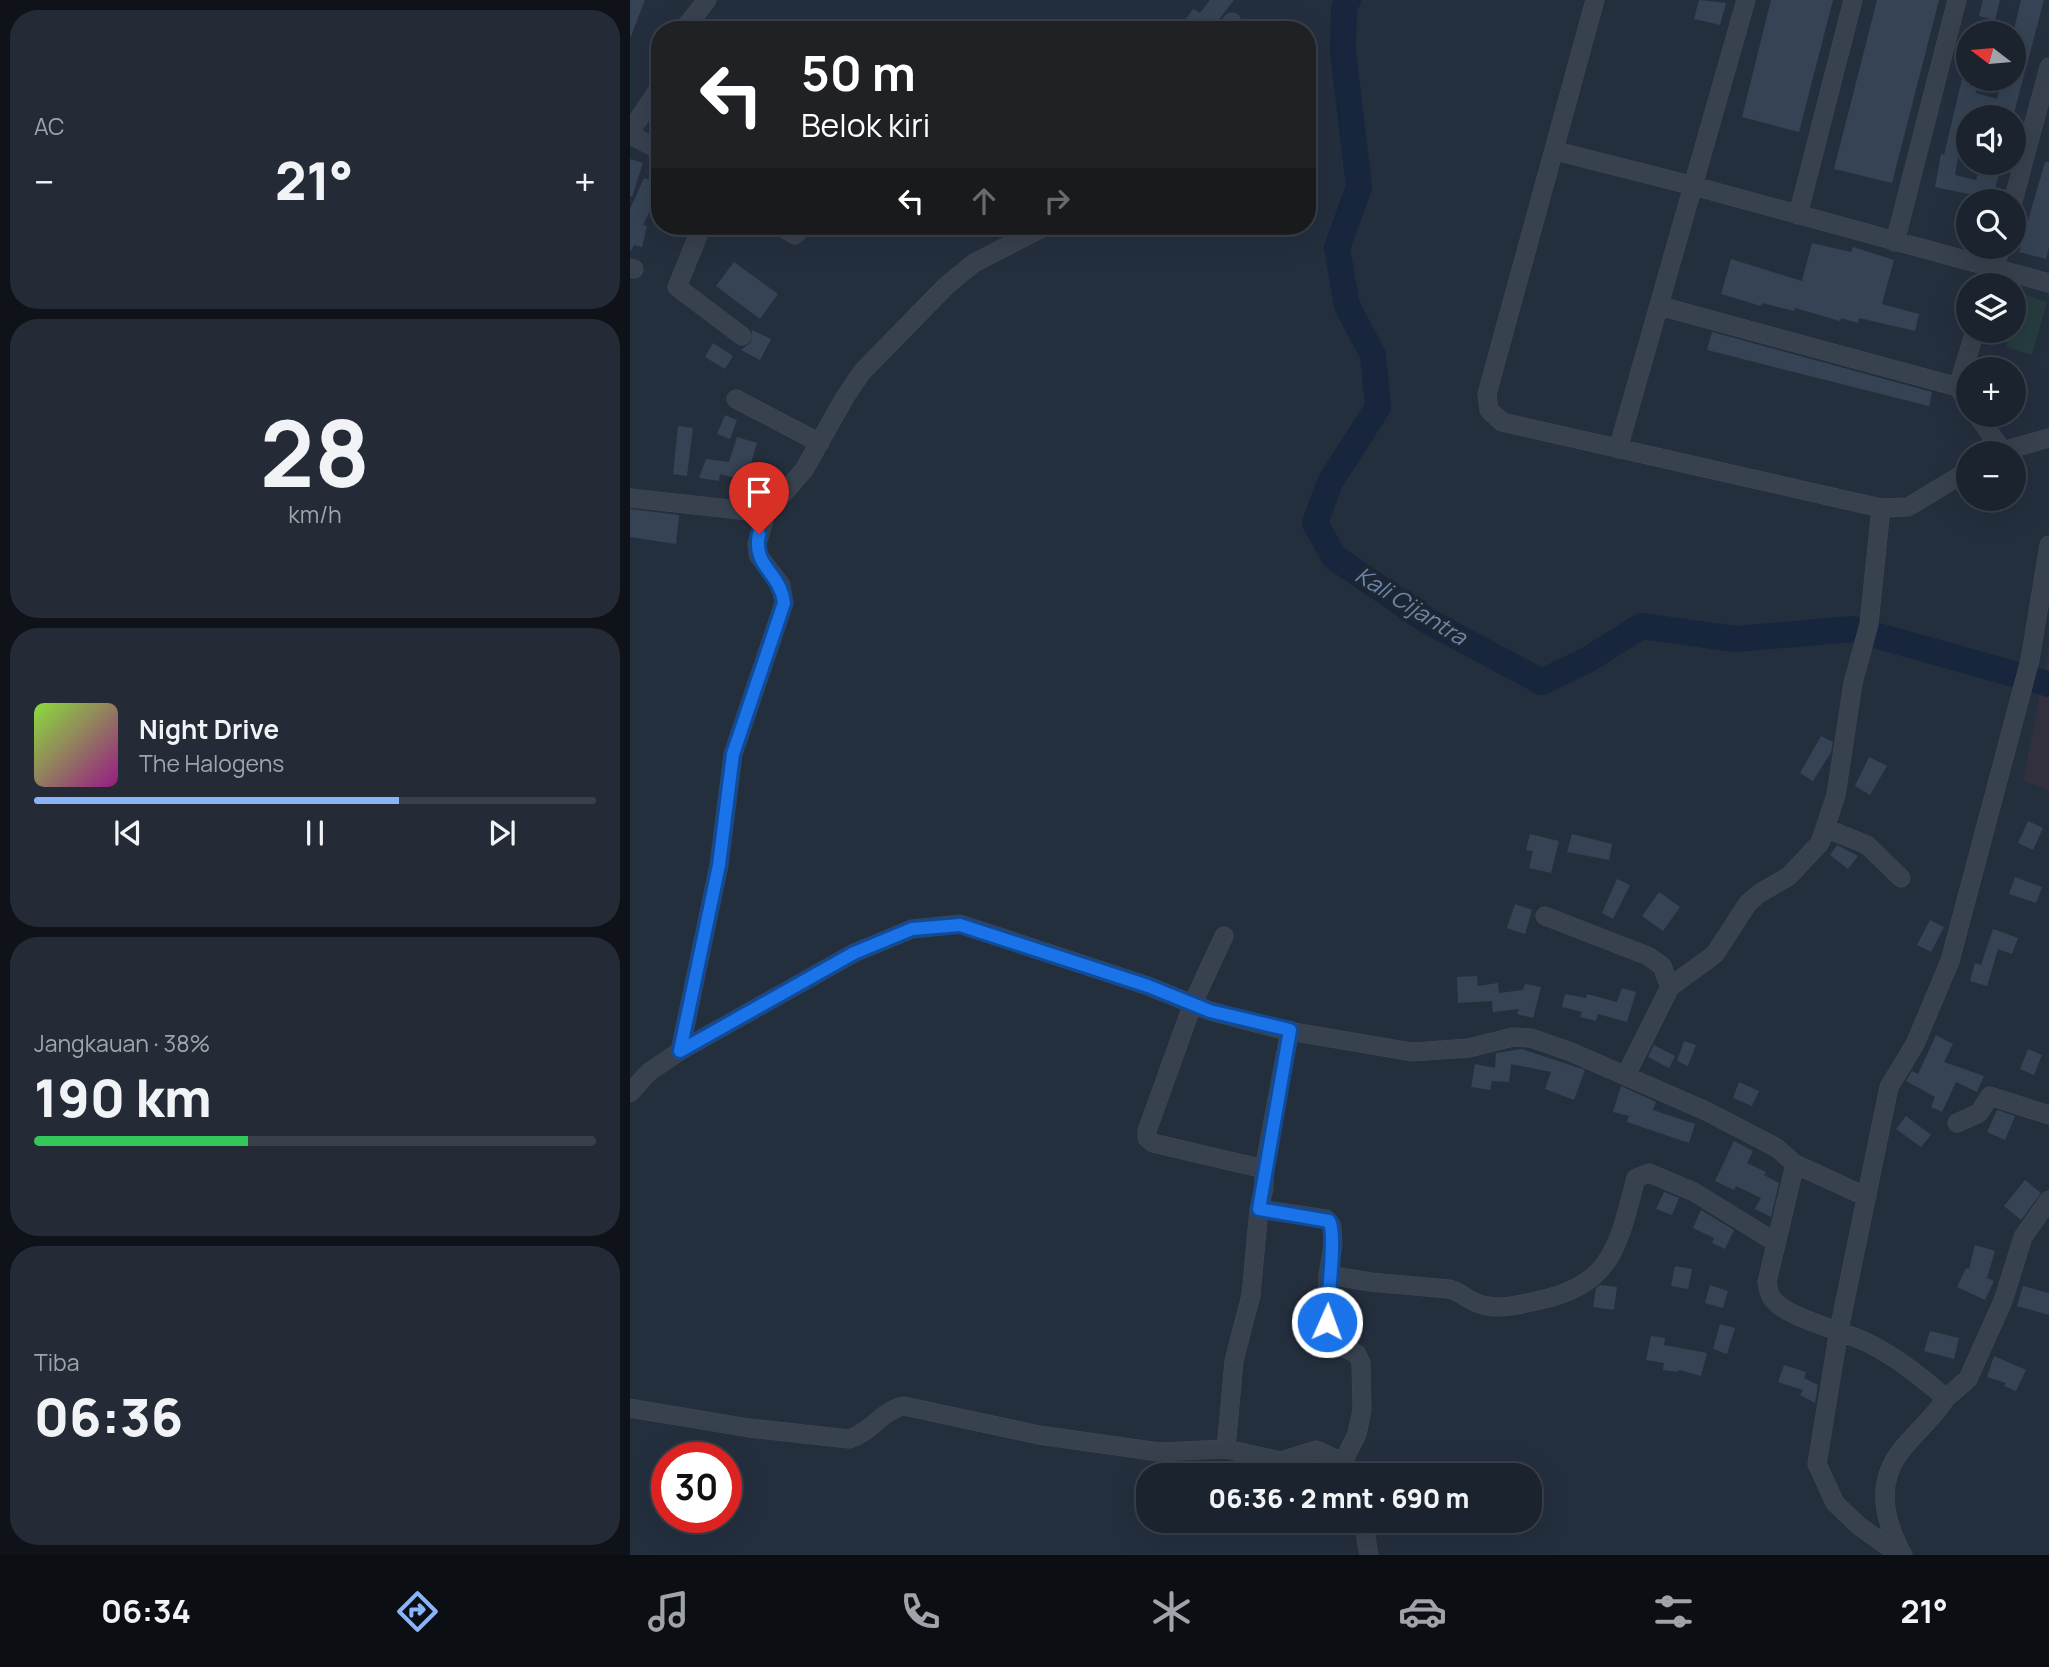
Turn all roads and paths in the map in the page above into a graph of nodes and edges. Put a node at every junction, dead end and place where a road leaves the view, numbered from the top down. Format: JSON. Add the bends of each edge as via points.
{"nodes":[{"id":1,"x":707,"y":0,"type":"edge"},
{"id":2,"x":1595,"y":0,"type":"edge"},
{"id":3,"x":1746,"y":0,"type":"edge"},
{"id":4,"x":1853,"y":0,"type":"edge"},
{"id":5,"x":1957,"y":0,"type":"edge"},
{"id":6,"x":690,"y":21,"type":"edge"},
{"id":7,"x":2049,"y":67,"type":"edge"},
{"id":8,"x":651,"y":101,"type":"edge"},
{"id":9,"x":630,"y":133,"type":"edge"},
{"id":10,"x":651,"y":145,"type":"edge"},
{"id":11,"x":1556,"y":151,"type":"junction"},
{"id":12,"x":1694,"y":186,"type":"junction"},
{"id":13,"x":2016,"y":189,"type":"edge"},
{"id":14,"x":1798,"y":215,"type":"junction"},
{"id":15,"x":698,"y":235,"type":"edge"},
{"id":16,"x":1028,"y":235,"type":"edge"},
{"id":17,"x":1895,"y":242,"type":"junction"},
{"id":18,"x":1981,"y":273,"type":"edge"},
{"id":19,"x":2026,"y":281,"type":"edge"},
{"id":20,"x":2049,"y":283,"type":"edge"},
{"id":21,"x":1660,"y":306,"type":"junction"},
{"id":22,"x":742,"y":336,"type":"dead end"},
{"id":23,"x":1956,"y":386,"type":"edge"},
{"id":24,"x":736,"y":400,"type":"dead end"},
{"id":25,"x":2049,"y":438,"type":"edge"},
{"id":26,"x":820,"y":443,"type":"junction"},
{"id":27,"x":2026,"y":444,"type":"edge"},
{"id":28,"x":1618,"y":449,"type":"junction"},
{"id":29,"x":1956,"y":478,"type":"edge"},
{"id":30,"x":630,"y":498,"type":"edge"},
{"id":31,"x":1881,"y":508,"type":"junction"},
{"id":32,"x":766,"y":513,"type":"junction"},
{"id":33,"x":2049,"y":545,"type":"edge"},
{"id":34,"x":1825,"y":828,"type":"junction"},
{"id":35,"x":1901,"y":878,"type":"dead end"},
{"id":36,"x":1545,"y":916,"type":"dead end"},
{"id":37,"x":1224,"y":936,"type":"dead end"},
{"id":38,"x":1670,"y":987,"type":"junction"},
{"id":39,"x":1194,"y":1003,"type":"junction"},
{"id":40,"x":1290,"y":1030,"type":"junction"},
{"id":41,"x":680,"y":1051,"type":"junction"},
{"id":42,"x":1626,"y":1075,"type":"junction"},
{"id":43,"x":630,"y":1093,"type":"edge"},
{"id":44,"x":2049,"y":1115,"type":"edge"},
{"id":45,"x":1957,"y":1123,"type":"dead end"},
{"id":46,"x":1795,"y":1164,"type":"junction"},
{"id":47,"x":1264,"y":1169,"type":"junction"},
{"id":48,"x":1867,"y":1196,"type":"junction"},
{"id":49,"x":2049,"y":1200,"type":"edge"},
{"id":50,"x":1259,"y":1209,"type":"junction"},
{"id":51,"x":1776,"y":1242,"type":"junction"},
{"id":52,"x":1328,"y":1275,"type":"junction"},
{"id":53,"x":1839,"y":1329,"type":"junction"},
{"id":54,"x":1946,"y":1398,"type":"junction"},
{"id":55,"x":630,"y":1408,"type":"edge"},
{"id":56,"x":1226,"y":1449,"type":"junction"},
{"id":57,"x":1337,"y":1463,"type":"edge"},
{"id":58,"x":1348,"y":1463,"type":"edge"},
{"id":59,"x":1365,"y":1533,"type":"edge"},
{"id":60,"x":1369,"y":1555,"type":"edge"},
{"id":61,"x":1902,"y":1555,"type":"edge"}],
"edges":[{"from":1,"to":6,"type":"street"},
{"from":2,"to":11,"type":"street"},
{"from":3,"to":12,"type":"street"},
{"from":4,"to":14,"type":"street"},
{"from":5,"to":17,"type":"street"},
{"from":7,"to":13,"type":"street"},
{"from":8,"to":9,"type":"street"},
{"from":9,"to":10,"type":"street"},
{"from":11,"to":12,"type":"street"},
{"from":11,"to":28,"type":"street","via":[[1487,394],[1489,410],[1502,422]]},
{"from":12,"to":14,"type":"street"},
{"from":12,"to":21,"type":"street"},
{"from":14,"to":17,"type":"street"},
{"from":15,"to":22,"type":"street","via":[[677,288]]},
{"from":16,"to":26,"type":"street","via":[[974,263],[946,286],[862,372]]},
{"from":17,"to":18,"type":"street"},
{"from":19,"to":20,"type":"street"},
{"from":21,"to":23,"type":"street"},
{"from":21,"to":28,"type":"street"},
{"from":24,"to":26,"type":"street"},
{"from":25,"to":27,"type":"street"},
{"from":26,"to":32,"type":"street","via":[[804,470]]},
{"from":28,"to":31,"type":"street"},
{"from":29,"to":31,"type":"street","via":[[1908,507]]},
{"from":30,"to":32,"type":"street"},
{"from":31,"to":34,"type":"street","via":[[1869,624],[1853,683],[1836,795]]},
{"from":32,"to":41,"type":"street","via":[[758,555],[781,585],[784,603],[733,754],[719,865]]},
{"from":33,"to":48,"type":"street","via":[[2030,660],[1950,961],[1915,1044],[1889,1087]]},
{"from":34,"to":35,"type":"street","via":[[1867,845]]},
{"from":34,"to":38,"type":"street","via":[[1808,858],[1748,903],[1715,954]]},
{"from":36,"to":38,"type":"street","via":[[1648,956],[1662,966]]},
{"from":37,"to":39,"type":"street"},
{"from":38,"to":42,"type":"street"},
{"from":39,"to":40,"type":"street"},
{"from":39,"to":41,"type":"street","via":[[960,925],[912,929],[854,953]]},
{"from":39,"to":47,"type":"street","via":[[1147,1138]]},
{"from":40,"to":42,"type":"street","via":[[1412,1052],[1531,1038]]},
{"from":40,"to":47,"type":"street"},
{"from":41,"to":43,"type":"street","via":[[649,1072]]},
{"from":42,"to":46,"type":"street","via":[[1777,1148]]},
{"from":44,"to":45,"type":"street","via":[[1990,1096],[1979,1113]]},
{"from":46,"to":48,"type":"street"},
{"from":46,"to":51,"type":"street"},
{"from":47,"to":50,"type":"street"},
{"from":48,"to":53,"type":"street"},
{"from":49,"to":54,"type":"street","via":[[2023,1237],[2003,1301],[1968,1379]]},
{"from":50,"to":52,"type":"street","via":[[1329,1221],[1333,1244]]},
{"from":50,"to":56,"type":"street","via":[[1251,1295],[1234,1361]]},
{"from":51,"to":52,"type":"street","via":[[1694,1192],[1649,1173],[1636,1178],[1622,1233],[1607,1261],[1577,1290],[1497,1307],[1469,1302],[1455,1290]]},
{"from":51,"to":53,"type":"street","via":[[1767,1282],[1772,1298],[1805,1320]]},
{"from":52,"to":58,"type":"street","via":[[1329,1341],[1357,1354],[1361,1363],[1362,1410]]},
{"from":53,"to":54,"type":"street","via":[[1918,1373]]},
{"from":53,"to":61,"type":"street","via":[[1817,1464],[1835,1503]]},
{"from":54,"to":61,"type":"street","via":[[1899,1453],[1888,1474],[1883,1501],[1890,1533]]},
{"from":55,"to":56,"type":"street","via":[[849,1439],[904,1406],[1039,1435],[1159,1452]]},
{"from":56,"to":57,"type":"street","via":[[1281,1461],[1316,1450]]},
{"from":59,"to":60,"type":"street"}]}
